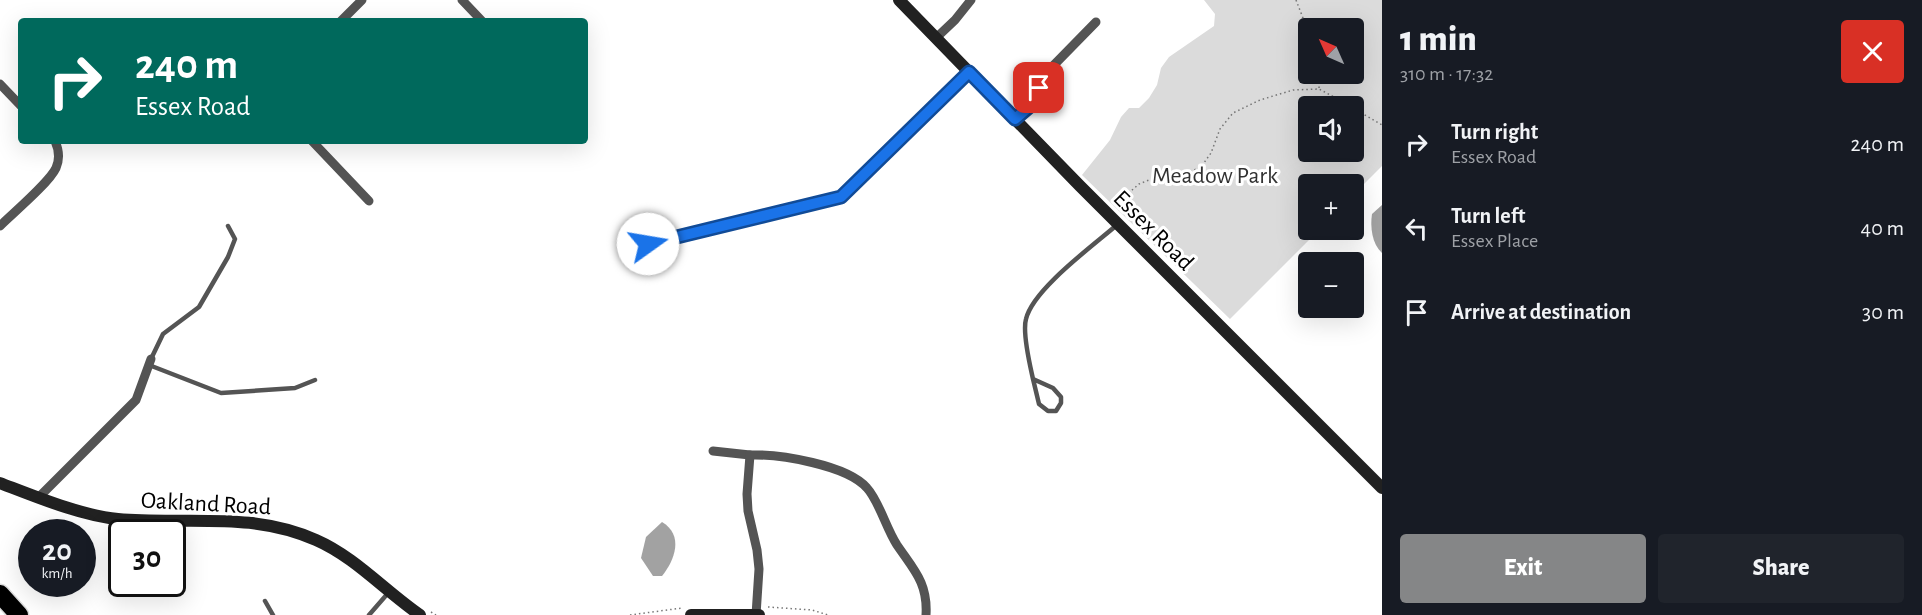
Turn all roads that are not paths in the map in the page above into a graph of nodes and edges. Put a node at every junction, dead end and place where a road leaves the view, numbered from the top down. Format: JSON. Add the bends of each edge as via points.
{"nodes":[{"id":1,"x":362,"y":0,"type":"edge"},
{"id":2,"x":462,"y":0,"type":"edge"},
{"id":3,"x":899,"y":0,"type":"edge"},
{"id":4,"x":971,"y":0,"type":"edge"},
{"id":5,"x":344,"y":18,"type":"edge"},
{"id":6,"x":479,"y":18,"type":"edge"},
{"id":7,"x":1096,"y":22,"type":"dead end"},
{"id":8,"x":936,"y":38,"type":"junction"},
{"id":9,"x":969,"y":72,"type":"junction"},
{"id":10,"x":0,"y":84,"type":"edge"},
{"id":11,"x":18,"y":103,"type":"edge"},
{"id":12,"x":1015,"y":119,"type":"junction"},
{"id":13,"x":56,"y":144,"type":"edge"},
{"id":14,"x":315,"y":144,"type":"edge"},
{"id":15,"x":369,"y":201,"type":"dead end"},
{"id":16,"x":1118,"y":224,"type":"junction"},
{"id":17,"x":0,"y":226,"type":"edge"},
{"id":18,"x":228,"y":226,"type":"dead end"},
{"id":19,"x":648,"y":244,"type":"dead end"},
{"id":20,"x":150,"y":362,"type":"junction"},
{"id":21,"x":1033,"y":379,"type":"junction"},
{"id":22,"x":315,"y":380,"type":"dead end"},
{"id":23,"x":712,"y":451,"type":"dead end"},
{"id":24,"x":750,"y":455,"type":"junction"},
{"id":25,"x":0,"y":483,"type":"edge"},
{"id":26,"x":1382,"y":488,"type":"edge"},
{"id":27,"x":39,"y":497,"type":"junction"},
{"id":28,"x":389,"y":592,"type":"junction"},
{"id":29,"x":0,"y":594,"type":"edge"},
{"id":30,"x":265,"y":601,"type":"dead end"},
{"id":31,"x":0,"y":605,"type":"edge"},
{"id":32,"x":11,"y":615,"type":"edge"},
{"id":33,"x":19,"y":615,"type":"edge"},
{"id":34,"x":273,"y":615,"type":"edge"},
{"id":35,"x":369,"y":615,"type":"edge"},
{"id":36,"x":420,"y":615,"type":"edge"},
{"id":37,"x":691,"y":615,"type":"edge"},
{"id":38,"x":758,"y":615,"type":"edge"},
{"id":39,"x":926,"y":615,"type":"edge"}],
"edges":[{"from":1,"to":5,"type":"street"},
{"from":2,"to":6,"type":"street"},
{"from":3,"to":8,"type":"street","name":"Essex Road"},
{"from":4,"to":8,"type":"street"},
{"from":7,"to":12,"type":"street","via":[[1049,70],[1030,106]]},
{"from":8,"to":9,"type":"street","name":"Essex Road"},
{"from":9,"to":12,"type":"street","name":"Essex Road"},
{"from":9,"to":19,"type":"street","via":[[841,197]]},
{"from":10,"to":11,"type":"street"},
{"from":12,"to":16,"type":"street","name":"Essex Road"},
{"from":13,"to":17,"type":"street","via":[[59,158],[53,173]]},
{"from":14,"to":15,"type":"street"},
{"from":16,"to":21,"type":"lane","via":[[1037,298],[1026,320]]},
{"from":16,"to":26,"type":"street","name":"Essex Road"},
{"from":18,"to":20,"type":"lane","via":[[235,239],[200,307],[163,334]]},
{"from":20,"to":22,"type":"lane","via":[[221,393],[295,388]]},
{"from":20,"to":27,"type":"street","via":[[136,400]]},
{"from":21,"to":21,"type":"lane","via":[[1053,388],[1061,397],[1056,411],[1048,411],[1040,404]]},
{"from":23,"to":24,"type":"street"},
{"from":24,"to":38,"type":"street","via":[[747,494],[759,569]]},
{"from":24,"to":39,"type":"street","via":[[793,458],[846,474],[866,488],[924,586]]},
{"from":25,"to":27,"type":"street","name":"Oakland Road"},
{"from":27,"to":28,"type":"street","name":"Oakland Road","via":[[115,519],[271,524],[318,540],[341,553]]},
{"from":28,"to":35,"type":"lane"},
{"from":28,"to":36,"type":"street","name":"Oakland Road"},
{"from":29,"to":33,"type":"highway"},
{"from":30,"to":34,"type":"lane"},
{"from":31,"to":32,"type":"highway"},
{"from":37,"to":38,"type":"street"}]}
